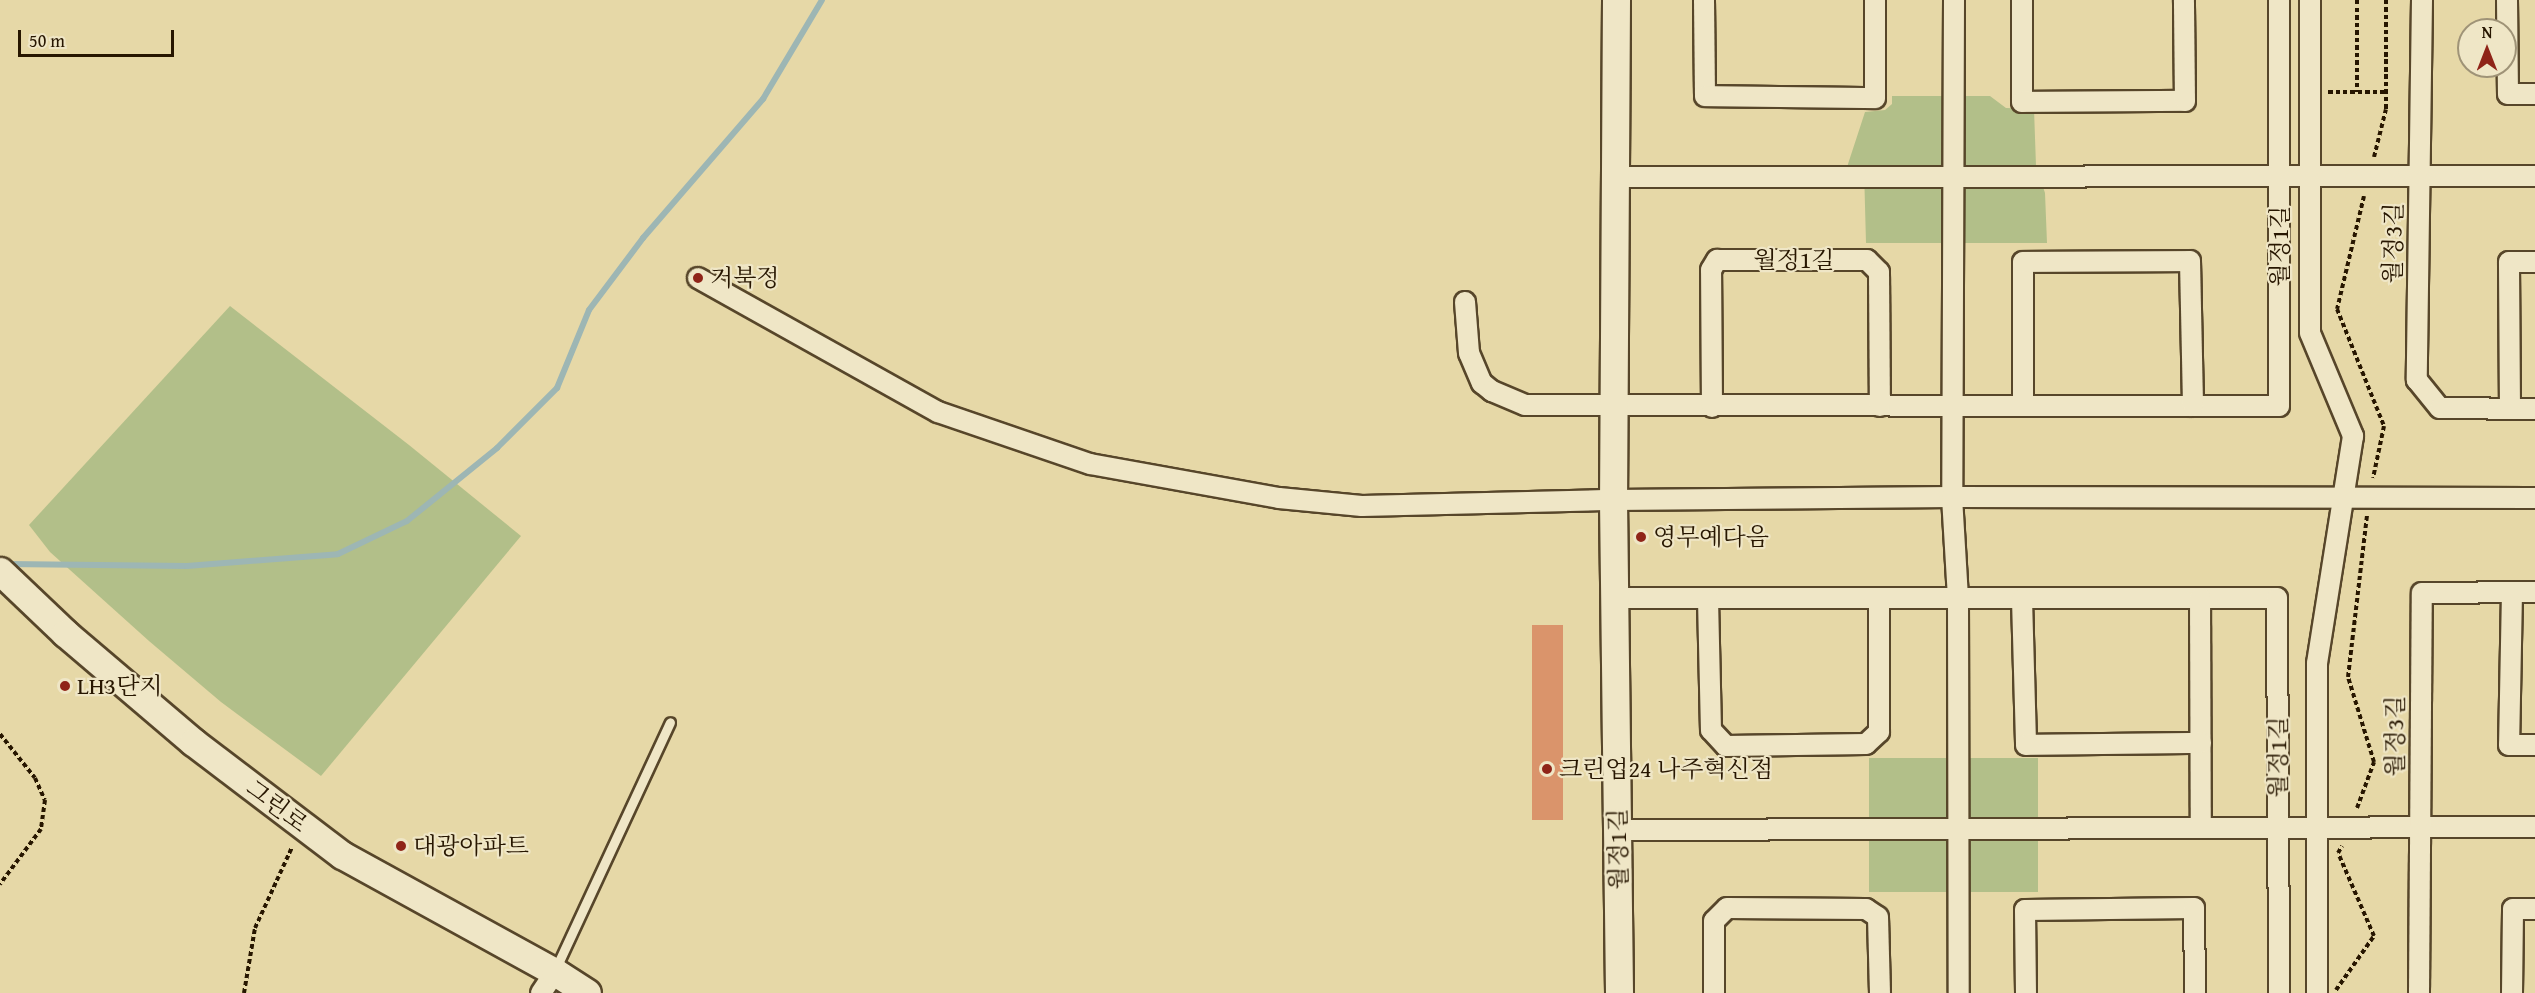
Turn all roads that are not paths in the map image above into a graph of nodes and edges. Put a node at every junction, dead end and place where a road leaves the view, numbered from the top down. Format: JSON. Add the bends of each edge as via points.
{"nodes":[{"id":1,"x":1616,"y":0,"type":"edge"},
{"id":2,"x":1704,"y":0,"type":"edge"},
{"id":3,"x":1875,"y":0,"type":"edge"},
{"id":4,"x":1954,"y":0,"type":"edge"},
{"id":5,"x":2022,"y":0,"type":"edge"},
{"id":6,"x":2184,"y":0,"type":"edge"},
{"id":7,"x":2279,"y":0,"type":"edge"},
{"id":8,"x":2310,"y":0,"type":"edge"},
{"id":9,"x":2422,"y":0,"type":"edge"},
{"id":10,"x":2507,"y":0,"type":"edge"},
{"id":11,"x":2535,"y":94,"type":"edge"},
{"id":12,"x":1952,"y":176,"type":"junction"},
{"id":13,"x":2280,"y":176,"type":"junction"},
{"id":14,"x":2310,"y":176,"type":"junction"},
{"id":15,"x":2420,"y":176,"type":"junction"},
{"id":16,"x":2535,"y":176,"type":"edge"},
{"id":17,"x":1614,"y":177,"type":"junction"},
{"id":18,"x":2535,"y":262,"type":"edge"},
{"id":19,"x":698,"y":278,"type":"dead end"},
{"id":20,"x":1465,"y":302,"type":"dead end"},
{"id":21,"x":1880,"y":406,"type":"junction"},
{"id":22,"x":2023,"y":406,"type":"junction"},
{"id":23,"x":2193,"y":406,"type":"junction"},
{"id":24,"x":1613,"y":407,"type":"junction"},
{"id":25,"x":1712,"y":407,"type":"junction"},
{"id":26,"x":1952,"y":407,"type":"junction"},
{"id":27,"x":2510,"y":409,"type":"junction"},
{"id":28,"x":2535,"y":409,"type":"edge"},
{"id":29,"x":2342,"y":496,"type":"junction"},
{"id":30,"x":1952,"y":497,"type":"junction"},
{"id":31,"x":2535,"y":498,"type":"edge"},
{"id":32,"x":1613,"y":500,"type":"junction"},
{"id":33,"x":0,"y":571,"type":"edge"},
{"id":34,"x":2512,"y":592,"type":"junction"},
{"id":35,"x":2535,"y":592,"type":"edge"},
{"id":36,"x":1614,"y":598,"type":"junction"},
{"id":37,"x":2022,"y":598,"type":"junction"},
{"id":38,"x":2200,"y":598,"type":"junction"},
{"id":39,"x":1708,"y":599,"type":"junction"},
{"id":40,"x":1879,"y":599,"type":"junction"},
{"id":41,"x":1958,"y":599,"type":"junction"},
{"id":42,"x":670,"y":722,"type":"dead end"},
{"id":43,"x":2201,"y":743,"type":"junction"},
{"id":44,"x":2535,"y":745,"type":"edge"},
{"id":45,"x":2535,"y":827,"type":"edge"},
{"id":46,"x":2201,"y":828,"type":"junction"},
{"id":47,"x":2278,"y":828,"type":"junction"},
{"id":48,"x":2317,"y":828,"type":"junction"},
{"id":49,"x":2421,"y":828,"type":"junction"},
{"id":50,"x":1959,"y":829,"type":"junction"},
{"id":51,"x":1619,"y":830,"type":"junction"},
{"id":52,"x":2535,"y":909,"type":"edge"},
{"id":53,"x":548,"y":982,"type":"edge"},
{"id":54,"x":587,"y":993,"type":"edge"},
{"id":55,"x":1619,"y":993,"type":"edge"},
{"id":56,"x":1714,"y":993,"type":"edge"},
{"id":57,"x":1880,"y":993,"type":"edge"},
{"id":58,"x":1959,"y":993,"type":"edge"},
{"id":59,"x":2026,"y":993,"type":"edge"},
{"id":60,"x":2195,"y":993,"type":"edge"},
{"id":61,"x":2279,"y":993,"type":"edge"},
{"id":62,"x":2317,"y":993,"type":"edge"},
{"id":63,"x":2420,"y":993,"type":"edge"},
{"id":64,"x":2512,"y":993,"type":"edge"}],
"edges":[{"from":1,"to":17,"type":"street","name":"월정1길"},
{"from":2,"to":3,"type":"street","via":[[1705,96],[1875,98]]},
{"from":4,"to":12,"type":"street"},
{"from":5,"to":6,"type":"street","via":[[2022,102],[2185,100]]},
{"from":7,"to":13,"type":"street","name":"월정1길"},
{"from":8,"to":14,"type":"street"},
{"from":9,"to":15,"type":"street","name":"월정3길"},
{"from":10,"to":11,"type":"street","via":[[2508,94]]},
{"from":12,"to":13,"type":"street"},
{"from":12,"to":17,"type":"street"},
{"from":12,"to":26,"type":"street"},
{"from":13,"to":14,"type":"street"},
{"from":13,"to":23,"type":"street","name":"월정1길","via":[[2279,406]]},
{"from":14,"to":15,"type":"street"},
{"from":14,"to":29,"type":"street","via":[[2310,333],[2353,436]]},
{"from":15,"to":16,"type":"street"},
{"from":15,"to":27,"type":"street","name":"월정3길","via":[[2417,380],[2440,408]]},
{"from":17,"to":24,"type":"street","name":"월정1길"},
{"from":18,"to":27,"type":"street","via":[[2509,262]]},
{"from":19,"to":32,"type":"street","via":[[938,412],[1090,464],[1279,498],[1362,506]]},
{"from":20,"to":24,"type":"street","via":[[1469,353],[1482,383],[1492,391],[1525,405]]},
{"from":21,"to":25,"type":"street","name":"월정1길"},
{"from":21,"to":25,"type":"street","name":"월정1길","via":[[1880,272],[1867,260],[1718,260],[1711,270]]},
{"from":21,"to":26,"type":"street","name":"월정1길"},
{"from":22,"to":23,"type":"street","name":"월정1길"},
{"from":22,"to":23,"type":"street","via":[[2023,262],[2178,261],[2190,261]]},
{"from":22,"to":26,"type":"street","name":"월정1길"},
{"from":24,"to":25,"type":"street","name":"월정1길"},
{"from":24,"to":32,"type":"street","name":"월정1길"},
{"from":26,"to":30,"type":"street"},
{"from":27,"to":28,"type":"street","name":"월정3길"},
{"from":29,"to":30,"type":"street"},
{"from":29,"to":31,"type":"street"},
{"from":29,"to":48,"type":"street","via":[[2317,663]]},
{"from":30,"to":32,"type":"street"},
{"from":30,"to":41,"type":"street"},
{"from":32,"to":36,"type":"street","name":"월정1길"},
{"from":33,"to":53,"type":"street","name":"그린로","via":[[193,742],[302,825],[342,855]]},
{"from":34,"to":35,"type":"street","name":"월정3길"},
{"from":34,"to":44,"type":"street","via":[[2509,745]]},
{"from":34,"to":49,"type":"street","name":"월정3길","via":[[2422,593]]},
{"from":36,"to":39,"type":"street","name":"월정1길"},
{"from":36,"to":51,"type":"street","name":"월정1길"},
{"from":37,"to":38,"type":"street","name":"월정1길"},
{"from":37,"to":41,"type":"street","name":"월정1길"},
{"from":37,"to":43,"type":"street","via":[[2026,745]]},
{"from":38,"to":43,"type":"street"},
{"from":38,"to":47,"type":"street","name":"월정1길","via":[[2277,598]]},
{"from":39,"to":40,"type":"street","name":"월정1길"},
{"from":39,"to":40,"type":"street","via":[[1711,730],[1726,746],[1866,744],[1879,732]]},
{"from":40,"to":41,"type":"street","name":"월정1길"},
{"from":41,"to":50,"type":"street"},
{"from":42,"to":53,"type":"lane"},
{"from":43,"to":46,"type":"street"},
{"from":45,"to":49,"type":"street"},
{"from":46,"to":47,"type":"street"},
{"from":46,"to":50,"type":"street"},
{"from":47,"to":48,"type":"street"},
{"from":47,"to":61,"type":"street","name":"월정1길"},
{"from":48,"to":49,"type":"street"},
{"from":48,"to":62,"type":"street"},
{"from":49,"to":63,"type":"street","name":"월정3길"},
{"from":50,"to":51,"type":"street"},
{"from":50,"to":58,"type":"street"},
{"from":51,"to":55,"type":"street","name":"월정1길"},
{"from":52,"to":64,"type":"street","via":[[2513,909]]},
{"from":53,"to":54,"type":"street","name":"그린로"},
{"from":56,"to":57,"type":"street","via":[[1714,921],[1727,908],[1866,909],[1878,917]]},
{"from":59,"to":60,"type":"street","via":[[2025,910],[2182,908],[2194,908]]}]}
